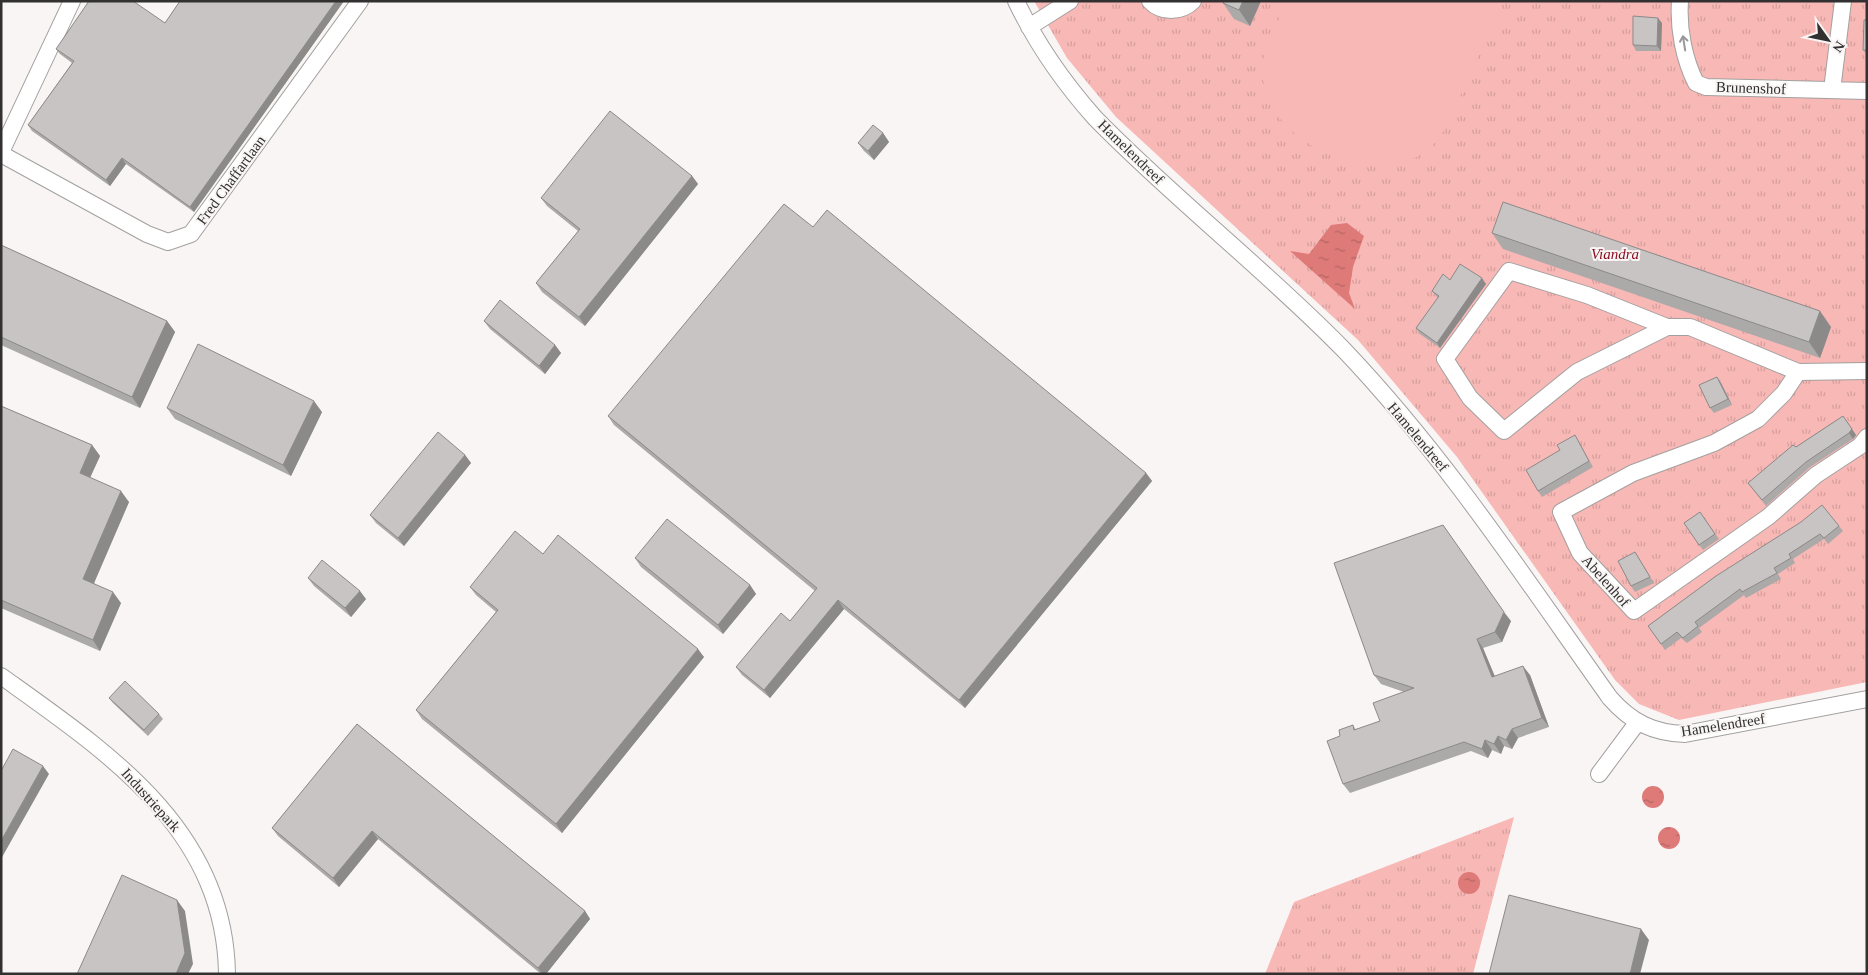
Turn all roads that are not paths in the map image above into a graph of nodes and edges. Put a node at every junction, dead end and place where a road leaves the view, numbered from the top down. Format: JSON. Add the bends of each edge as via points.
{"nodes":[{"id":1,"x":72,"y":1,"type":"edge"},
{"id":2,"x":360,"y":1,"type":"edge"},
{"id":3,"x":1016,"y":1,"type":"edge"},
{"id":4,"x":1070,"y":1,"type":"edge"},
{"id":5,"x":1150,"y":1,"type":"edge"},
{"id":6,"x":1193,"y":1,"type":"edge"},
{"id":7,"x":1680,"y":1,"type":"edge"},
{"id":8,"x":1843,"y":1,"type":"edge"},
{"id":9,"x":1028,"y":27,"type":"junction"},
{"id":10,"x":1832,"y":90,"type":"junction"},
{"id":11,"x":1867,"y":91,"type":"edge"},
{"id":12,"x":1,"y":153,"type":"edge"},
{"id":13,"x":1667,"y":327,"type":"junction"},
{"id":14,"x":1867,"y":371,"type":"edge"},
{"id":15,"x":1798,"y":372,"type":"junction"},
{"id":16,"x":1867,"y":437,"type":"edge"},
{"id":17,"x":1,"y":676,"type":"edge"},
{"id":18,"x":1867,"y":699,"type":"edge"},
{"id":19,"x":1637,"y":722,"type":"junction"},
{"id":20,"x":1599,"y":774,"type":"dead end"},
{"id":21,"x":227,"y":974,"type":"edge"}],
"edges":[{"from":1,"to":12,"type":"street","name":"Fred Chaffartlaan"},
{"from":2,"to":12,"type":"street","name":"Fred Chaffartlaan","via":[[191,234],[168,242],[147,234]]},
{"from":3,"to":9,"type":"street","name":"Hamelendreef"},
{"from":4,"to":9,"type":"street"},
{"from":5,"to":6,"type":"street","via":[[1162,10],[1175,10]]},
{"from":10,"to":7,"type":"street","name":"Brunenshof","one_way":true,"via":[[1696,83],[1688,67],[1683,42]]},
{"from":8,"to":10,"type":"street"},
{"from":9,"to":19,"type":"street","name":"Hamelendreef","via":[[1068,87],[1112,135],[1345,352],[1468,498],[1610,698]]},
{"from":10,"to":11,"type":"street","name":"Brunenshof"},
{"from":13,"to":13,"type":"street","via":[[1577,372],[1504,431],[1470,398],[1445,359],[1509,271],[1587,295]]},
{"from":13,"to":15,"type":"street","via":[[1690,326]]},
{"from":14,"to":15,"type":"street"},
{"from":15,"to":16,"type":"street","name":"Abelenhof","via":[[1784,393],[1758,418],[1714,443],[1634,473],[1561,512],[1580,553],[1634,612],[1768,517],[1816,475],[1860,446]]},
{"from":17,"to":21,"type":"street","name":"Industriepark","via":[[114,761],[167,814],[202,865],[213,894],[227,949]]},
{"from":18,"to":19,"type":"street","name":"Hamelendreef","via":[[1685,734],[1656,731]]},
{"from":19,"to":20,"type":"street"}]}
